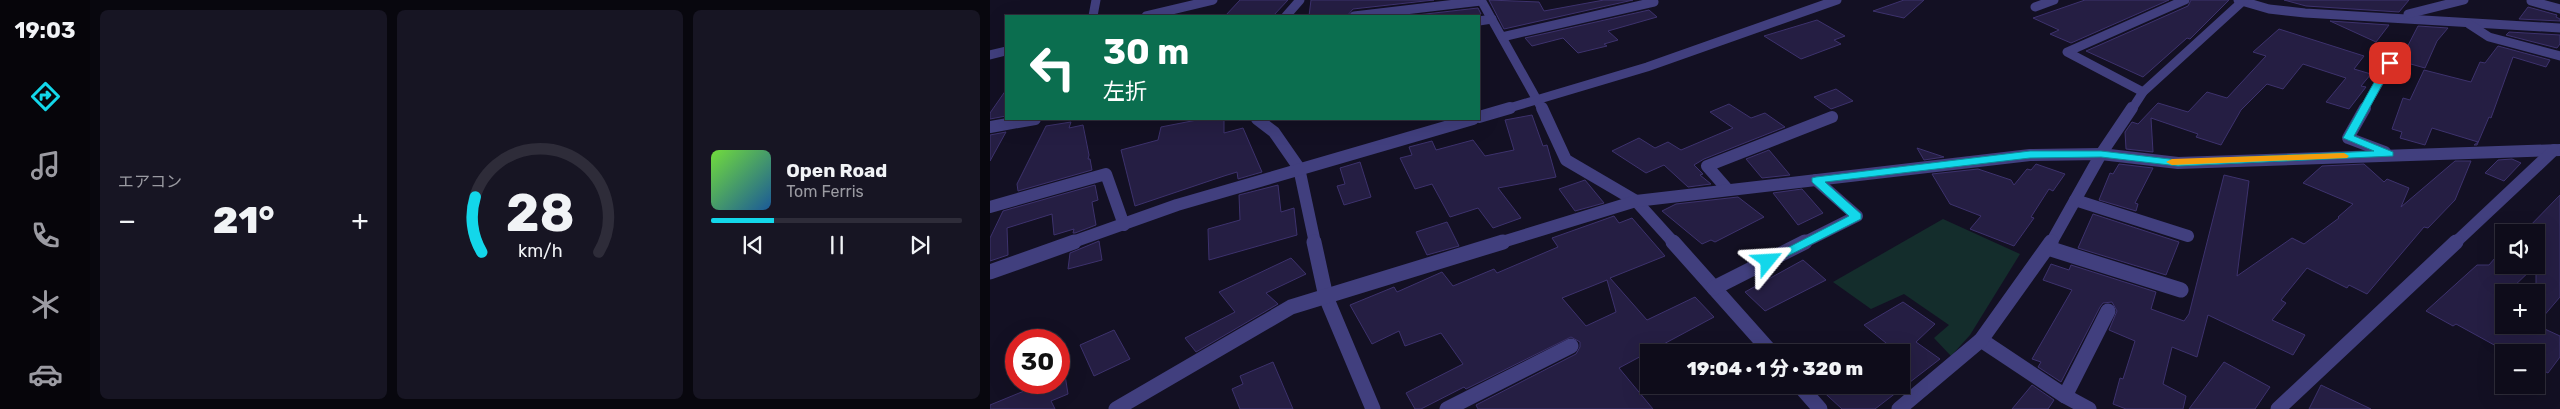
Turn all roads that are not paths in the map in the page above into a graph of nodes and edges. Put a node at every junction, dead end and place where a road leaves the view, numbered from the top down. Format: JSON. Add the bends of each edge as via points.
{"nodes":[{"id":1,"x":1096,"y":0,"type":"edge"},
{"id":2,"x":1213,"y":0,"type":"edge"},
{"id":3,"x":1300,"y":0,"type":"edge"},
{"id":4,"x":1379,"y":0,"type":"edge"},
{"id":5,"x":1837,"y":0,"type":"edge"},
{"id":6,"x":2054,"y":0,"type":"edge"},
{"id":7,"x":2185,"y":0,"type":"edge"},
{"id":8,"x":2241,"y":0,"type":"edge"},
{"id":9,"x":2464,"y":0,"type":"edge"},
{"id":10,"x":1481,"y":1,"type":"edge"},
{"id":11,"x":2531,"y":1,"type":"edge"},
{"id":12,"x":1654,"y":2,"type":"dead end"},
{"id":13,"x":2035,"y":7,"type":"dead end"},
{"id":14,"x":2560,"y":9,"type":"edge"},
{"id":15,"x":1378,"y":13,"type":"junction"},
{"id":16,"x":1093,"y":15,"type":"edge"},
{"id":17,"x":1150,"y":15,"type":"edge"},
{"id":18,"x":1287,"y":15,"type":"edge"},
{"id":19,"x":1362,"y":15,"type":"edge"},
{"id":20,"x":2396,"y":17,"type":"junction"},
{"id":21,"x":1492,"y":19,"type":"junction"},
{"id":22,"x":1480,"y":20,"type":"edge"},
{"id":23,"x":2467,"y":22,"type":"junction"},
{"id":24,"x":2560,"y":28,"type":"edge"},
{"id":25,"x":1502,"y":37,"type":"junction"},
{"id":26,"x":2398,"y":48,"type":"dead end"},
{"id":27,"x":1005,"y":51,"type":"edge"},
{"id":28,"x":990,"y":55,"type":"edge"},
{"id":29,"x":2560,"y":56,"type":"edge"},
{"id":30,"x":2143,"y":92,"type":"junction"},
{"id":31,"x":1538,"y":100,"type":"junction"},
{"id":32,"x":1832,"y":116,"type":"dead end"},
{"id":33,"x":1480,"y":117,"type":"edge"},
{"id":34,"x":1029,"y":120,"type":"edge"},
{"id":35,"x":1258,"y":120,"type":"edge"},
{"id":36,"x":1468,"y":120,"type":"edge"},
{"id":37,"x":990,"y":127,"type":"edge"},
{"id":38,"x":2557,"y":150,"type":"edge"},
{"id":39,"x":2101,"y":154,"type":"junction"},
{"id":40,"x":2389,"y":154,"type":"junction"},
{"id":41,"x":1299,"y":168,"type":"junction"},
{"id":42,"x":1816,"y":180,"type":"junction"},
{"id":43,"x":1728,"y":190,"type":"junction"},
{"id":44,"x":2075,"y":200,"type":"junction"},
{"id":45,"x":1636,"y":201,"type":"junction"},
{"id":46,"x":990,"y":207,"type":"edge"},
{"id":47,"x":1124,"y":225,"type":"junction"},
{"id":48,"x":2188,"y":236,"type":"dead end"},
{"id":49,"x":2048,"y":248,"type":"junction"},
{"id":50,"x":990,"y":272,"type":"edge"},
{"id":51,"x":1714,"y":288,"type":"junction"},
{"id":52,"x":2181,"y":290,"type":"dead end"},
{"id":53,"x":1326,"y":297,"type":"junction"},
{"id":54,"x":2108,"y":311,"type":"dead end"},
{"id":55,"x":1981,"y":340,"type":"junction"},
{"id":56,"x":1764,"y":344,"type":"edge"},
{"id":57,"x":1571,"y":346,"type":"dead end"},
{"id":58,"x":1807,"y":394,"type":"edge"},
{"id":59,"x":2077,"y":404,"type":"edge"},
{"id":60,"x":1116,"y":409,"type":"edge"},
{"id":61,"x":1374,"y":409,"type":"edge"},
{"id":62,"x":1447,"y":409,"type":"edge"},
{"id":63,"x":1820,"y":409,"type":"edge"},
{"id":64,"x":1899,"y":409,"type":"edge"},
{"id":65,"x":2278,"y":409,"type":"edge"}],
"edges":[{"from":1,"to":16,"type":"street"},
{"from":2,"to":17,"type":"street"},
{"from":3,"to":18,"type":"street"},
{"from":4,"to":15,"type":"street"},
{"from":5,"to":31,"type":"street","via":[[1656,64]]},
{"from":6,"to":13,"type":"street"},
{"from":7,"to":30,"type":"street","via":[[2067,52]]},
{"from":8,"to":20,"type":"street","via":[[2269,9]]},
{"from":8,"to":30,"type":"street"},
{"from":9,"to":20,"type":"street"},
{"from":10,"to":15,"type":"street"},
{"from":10,"to":21,"type":"street"},
{"from":11,"to":14,"type":"street"},
{"from":12,"to":25,"type":"street"},
{"from":15,"to":19,"type":"street"},
{"from":20,"to":23,"type":"street"},
{"from":21,"to":22,"type":"street"},
{"from":21,"to":25,"type":"street"},
{"from":23,"to":24,"type":"street"},
{"from":23,"to":29,"type":"street","via":[[2489,37]]},
{"from":25,"to":31,"type":"street"},
{"from":26,"to":40,"type":"street","via":[[2348,138]]},
{"from":27,"to":28,"type":"street"},
{"from":30,"to":39,"type":"street"},
{"from":31,"to":33,"type":"street"},
{"from":31,"to":45,"type":"street","via":[[1566,160]]},
{"from":32,"to":43,"type":"street","via":[[1707,166]]},
{"from":34,"to":37,"type":"street"},
{"from":35,"to":41,"type":"street","via":[[1274,132]]},
{"from":36,"to":41,"type":"street"},
{"from":38,"to":40,"type":"street"},
{"from":38,"to":65,"type":"street"},
{"from":39,"to":40,"type":"street","via":[[2178,163]]},
{"from":39,"to":42,"type":"street","via":[[2030,155]]},
{"from":39,"to":44,"type":"street"},
{"from":41,"to":47,"type":"street","via":[[1177,205]]},
{"from":41,"to":53,"type":"street"},
{"from":42,"to":43,"type":"street"},
{"from":42,"to":51,"type":"street","via":[[1857,216]]},
{"from":43,"to":45,"type":"street"},
{"from":44,"to":48,"type":"street"},
{"from":44,"to":49,"type":"street"},
{"from":45,"to":51,"type":"street"},
{"from":45,"to":53,"type":"street"},
{"from":46,"to":47,"type":"street","via":[[1106,174]]},
{"from":47,"to":50,"type":"street"},
{"from":49,"to":52,"type":"street"},
{"from":49,"to":55,"type":"street"},
{"from":51,"to":56,"type":"street"},
{"from":53,"to":60,"type":"street","via":[[1291,307]]},
{"from":53,"to":61,"type":"street"},
{"from":54,"to":59,"type":"street"},
{"from":55,"to":59,"type":"street"},
{"from":55,"to":64,"type":"street"},
{"from":57,"to":62,"type":"street"},
{"from":58,"to":63,"type":"street"}]}
